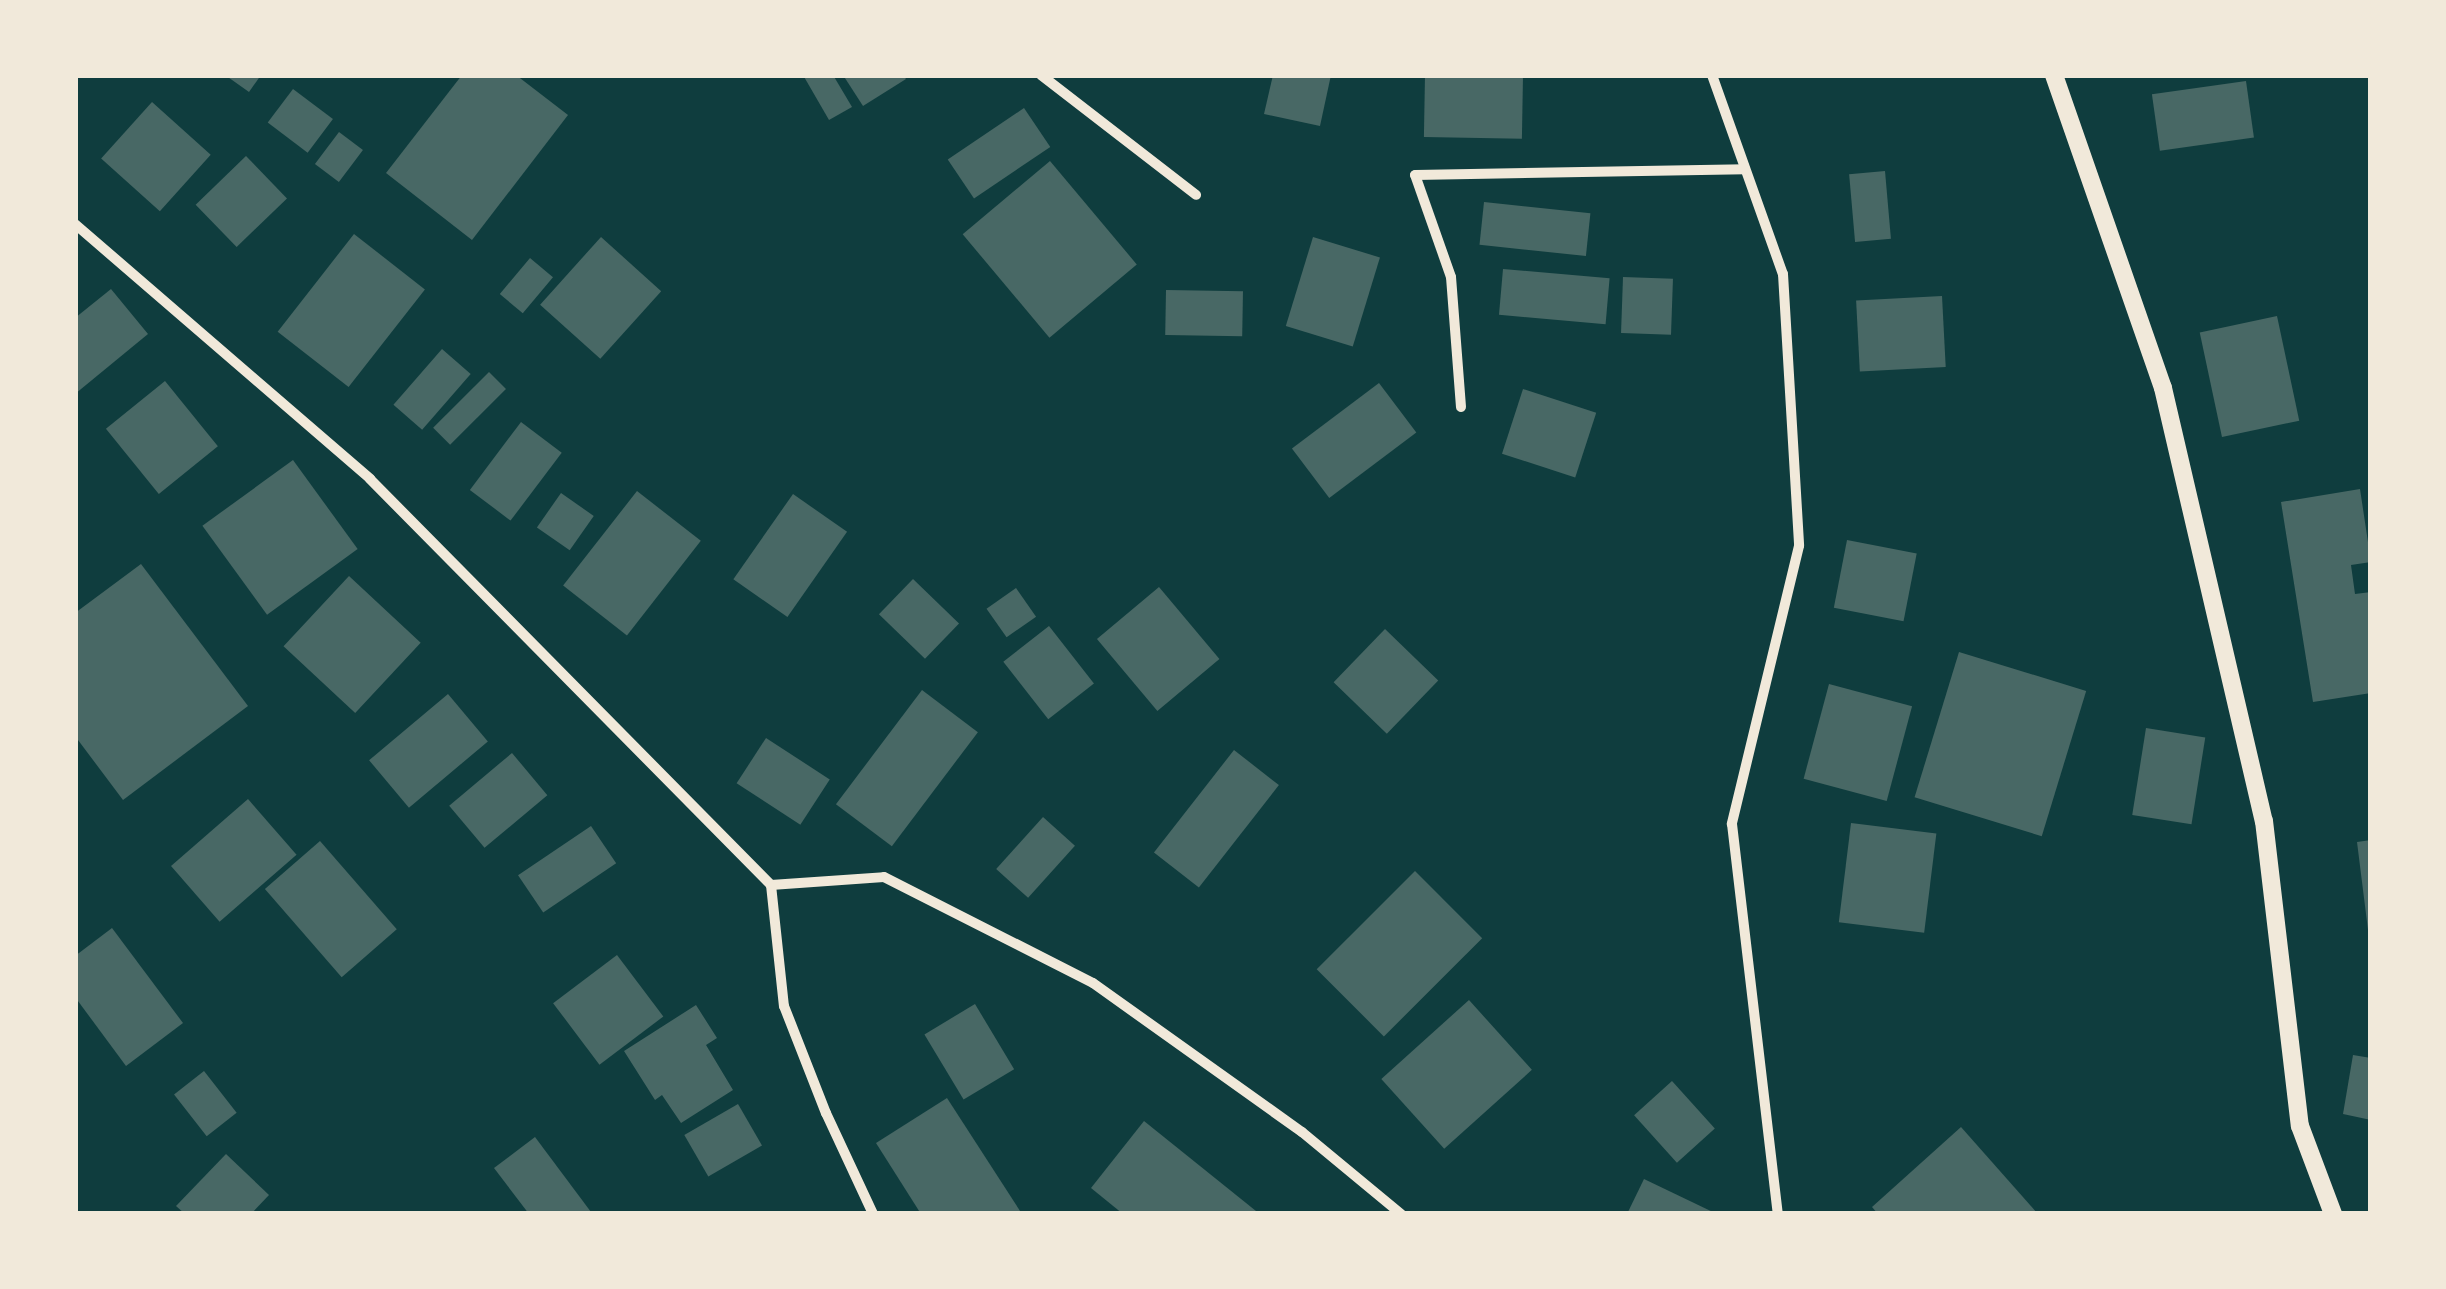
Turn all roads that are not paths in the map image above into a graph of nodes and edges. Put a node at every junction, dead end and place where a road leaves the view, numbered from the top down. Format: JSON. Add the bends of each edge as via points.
{"nodes":[{"id":1,"x":1042,"y":75,"type":"edge"},
{"id":2,"x":1712,"y":75,"type":"edge"},
{"id":3,"x":2054,"y":75,"type":"edge"},
{"id":4,"x":1745,"y":168,"type":"junction"},
{"id":5,"x":1196,"y":195,"type":"dead end"},
{"id":6,"x":75,"y":224,"type":"edge"},
{"id":7,"x":1460,"y":407,"type":"dead end"},
{"id":8,"x":771,"y":885,"type":"junction"},
{"id":9,"x":873,"y":1214,"type":"edge"},
{"id":10,"x":1402,"y":1214,"type":"edge"},
{"id":11,"x":1778,"y":1214,"type":"edge"},
{"id":12,"x":2334,"y":1214,"type":"edge"}],
"edges":[{"from":1,"to":5,"type":"street"},
{"from":2,"to":4,"type":"street"},
{"from":3,"to":12,"type":"street","via":[[2163,388],[2264,821],[2300,1126]]},
{"from":4,"to":7,"type":"street","via":[[1415,176],[1451,278]]},
{"from":4,"to":11,"type":"street","via":[[1783,274],[1800,546],[1732,824]]},
{"from":6,"to":8,"type":"street","via":[[370,479]]},
{"from":8,"to":9,"type":"street","via":[[784,1006]]},
{"from":8,"to":10,"type":"street","via":[[884,877],[1093,984],[1302,1132]]}]}
